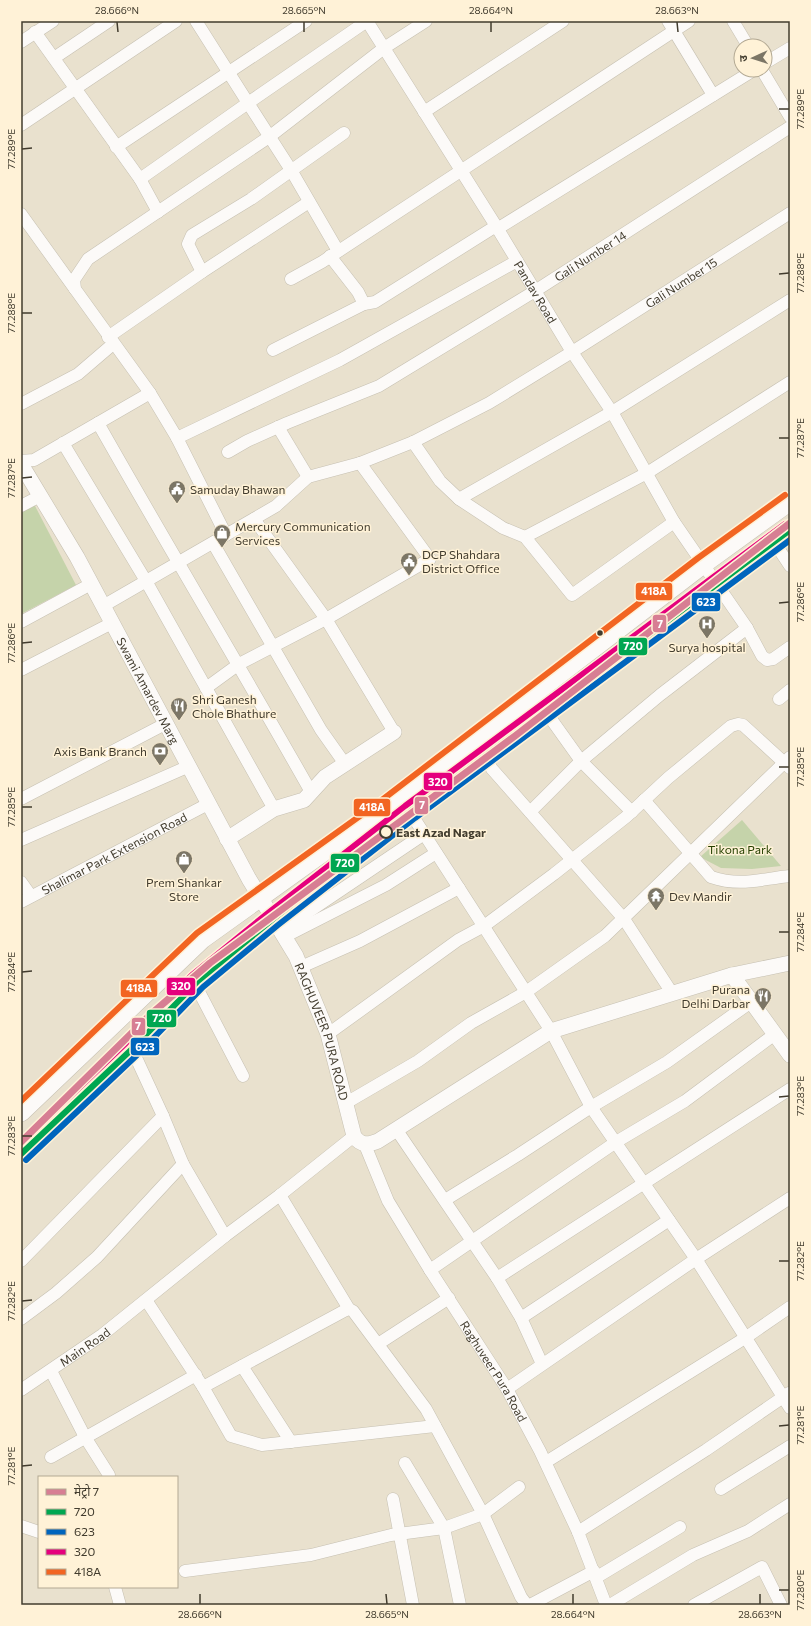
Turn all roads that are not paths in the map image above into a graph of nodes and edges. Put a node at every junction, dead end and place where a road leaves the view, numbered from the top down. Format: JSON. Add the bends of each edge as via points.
{"nodes":[{"id":1,"x":53,"y":21,"type":"edge"},
{"id":2,"x":109,"y":21,"type":"edge"},
{"id":3,"x":176,"y":21,"type":"edge"},
{"id":4,"x":196,"y":21,"type":"edge"},
{"id":5,"x":306,"y":21,"type":"edge"},
{"id":6,"x":367,"y":21,"type":"edge"},
{"id":7,"x":426,"y":21,"type":"edge"},
{"id":8,"x":562,"y":21,"type":"edge"},
{"id":9,"x":689,"y":21,"type":"edge"},
{"id":10,"x":733,"y":21,"type":"edge"},
{"id":11,"x":671,"y":26,"type":"edge"},
{"id":12,"x":35,"y":32,"type":"junction"},
{"id":13,"x":743,"y":38,"type":"edge"},
{"id":14,"x":21,"y":42,"type":"edge"},
{"id":15,"x":384,"y":48,"type":"junction"},
{"id":16,"x":790,"y":48,"type":"edge"},
{"id":17,"x":54,"y":58,"type":"junction"},
{"id":18,"x":773,"y":58,"type":"edge"},
{"id":19,"x":229,"y":73,"type":"junction"},
{"id":20,"x":741,"y":78,"type":"edge"},
{"id":21,"x":767,"y":78,"type":"edge"},
{"id":22,"x":76,"y":88,"type":"junction"},
{"id":23,"x":714,"y":95,"type":"junction"},
{"id":24,"x":248,"y":103,"type":"junction"},
{"id":25,"x":424,"y":112,"type":"junction"},
{"id":26,"x":790,"y":118,"type":"edge"},
{"id":27,"x":21,"y":125,"type":"edge"},
{"id":28,"x":790,"y":127,"type":"edge"},
{"id":29,"x":344,"y":133,"type":"dead end"},
{"id":30,"x":269,"y":137,"type":"junction"},
{"id":31,"x":116,"y":147,"type":"junction"},
{"id":32,"x":291,"y":170,"type":"junction"},
{"id":33,"x":461,"y":170,"type":"junction"},
{"id":34,"x":140,"y":179,"type":"junction"},
{"id":35,"x":309,"y":202,"type":"junction"},
{"id":36,"x":158,"y":212,"type":"junction"},
{"id":37,"x":790,"y":213,"type":"edge"},
{"id":38,"x":21,"y":214,"type":"edge"},
{"id":39,"x":497,"y":227,"type":"junction"},
{"id":40,"x":25,"y":228,"type":"edge"},
{"id":41,"x":334,"y":254,"type":"junction"},
{"id":42,"x":516,"y":261,"type":"junction"},
{"id":43,"x":202,"y":272,"type":"junction"},
{"id":44,"x":292,"y":279,"type":"dead end"},
{"id":45,"x":75,"y":289,"type":"junction"},
{"id":46,"x":535,"y":291,"type":"junction"},
{"id":47,"x":790,"y":300,"type":"edge"},
{"id":48,"x":364,"y":304,"type":"junction"},
{"id":49,"x":111,"y":341,"type":"junction"},
{"id":50,"x":273,"y":350,"type":"dead end"},
{"id":51,"x":572,"y":352,"type":"junction"},
{"id":52,"x":790,"y":382,"type":"edge"},
{"id":53,"x":150,"y":393,"type":"junction"},
{"id":54,"x":21,"y":404,"type":"edge"},
{"id":55,"x":612,"y":412,"type":"junction"},
{"id":56,"x":98,"y":423,"type":"junction"},
{"id":57,"x":278,"y":427,"type":"junction"},
{"id":58,"x":177,"y":438,"type":"junction"},
{"id":59,"x":63,"y":442,"type":"junction"},
{"id":60,"x":413,"y":442,"type":"junction"},
{"id":61,"x":228,"y":452,"type":"dead end"},
{"id":62,"x":21,"y":462,"type":"edge"},
{"id":63,"x":360,"y":463,"type":"junction"},
{"id":64,"x":647,"y":474,"type":"junction"},
{"id":65,"x":308,"y":477,"type":"junction"},
{"id":66,"x":40,"y":496,"type":"junction"},
{"id":67,"x":459,"y":499,"type":"junction"},
{"id":68,"x":790,"y":501,"type":"edge"},
{"id":69,"x":21,"y":506,"type":"edge"},
{"id":70,"x":254,"y":519,"type":"junction"},
{"id":71,"x":674,"y":522,"type":"junction"},
{"id":72,"x":790,"y":530,"type":"edge"},
{"id":73,"x":226,"y":535,"type":"junction"},
{"id":74,"x":525,"y":537,"type":"junction"},
{"id":75,"x":774,"y":542,"type":"junction"},
{"id":76,"x":213,"y":543,"type":"junction"},
{"id":77,"x":700,"y":559,"type":"junction"},
{"id":78,"x":177,"y":563,"type":"junction"},
{"id":79,"x":790,"y":566,"type":"edge"},
{"id":80,"x":146,"y":581,"type":"junction"},
{"id":81,"x":91,"y":584,"type":"junction"},
{"id":82,"x":717,"y":585,"type":"junction"},
{"id":83,"x":103,"y":606,"type":"junction"},
{"id":84,"x":326,"y":619,"type":"junction"},
{"id":85,"x":21,"y":622,"type":"edge"},
{"id":86,"x":112,"y":623,"type":"junction"},
{"id":87,"x":747,"y":628,"type":"junction"},
{"id":88,"x":274,"y":647,"type":"junction"},
{"id":89,"x":790,"y":647,"type":"edge"},
{"id":90,"x":239,"y":664,"type":"junction"},
{"id":91,"x":21,"y":670,"type":"edge"},
{"id":92,"x":206,"y":688,"type":"junction"},
{"id":93,"x":790,"y":690,"type":"edge"},
{"id":94,"x":779,"y":699,"type":"dead end"},
{"id":95,"x":546,"y":712,"type":"junction"},
{"id":96,"x":165,"y":724,"type":"junction"},
{"id":97,"x":394,"y":732,"type":"joint"},
{"id":98,"x":484,"y":758,"type":"junction"},
{"id":99,"x":581,"y":761,"type":"junction"},
{"id":100,"x":788,"y":762,"type":"edge"},
{"id":101,"x":345,"y":764,"type":"junction"},
{"id":102,"x":188,"y":766,"type":"junction"},
{"id":103,"x":311,"y":792,"type":"junction"},
{"id":104,"x":21,"y":799,"type":"edge"},
{"id":105,"x":644,"y":800,"type":"junction"},
{"id":106,"x":208,"y":804,"type":"junction"},
{"id":107,"x":274,"y":809,"type":"junction"},
{"id":108,"x":410,"y":812,"type":"junction"},
{"id":109,"x":530,"y":812,"type":"junction"},
{"id":110,"x":632,"y":812,"type":"junction"},
{"id":111,"x":424,"y":834,"type":"junction"},
{"id":112,"x":227,"y":839,"type":"junction"},
{"id":113,"x":21,"y":840,"type":"edge"},
{"id":114,"x":436,"y":853,"type":"junction"},
{"id":115,"x":691,"y":854,"type":"junction"},
{"id":116,"x":572,"y":860,"type":"junction"},
{"id":117,"x":790,"y":876,"type":"edge"},
{"id":118,"x":21,"y":882,"type":"edge"},
{"id":119,"x":459,"y":888,"type":"junction"},
{"id":120,"x":260,"y":897,"type":"junction"},
{"id":121,"x":26,"y":899,"type":"edge"},
{"id":122,"x":624,"y":919,"type":"junction"},
{"id":123,"x":484,"y":926,"type":"junction"},
{"id":124,"x":279,"y":929,"type":"junction"},
{"id":125,"x":790,"y":963,"type":"edge"},
{"id":126,"x":301,"y":968,"type":"junction"},
{"id":127,"x":732,"y":975,"type":"junction"},
{"id":128,"x":195,"y":984,"type":"junction"},
{"id":129,"x":526,"y":992,"type":"junction"},
{"id":130,"x":672,"y":993,"type":"junction"},
{"id":131,"x":751,"y":1002,"type":"junction"},
{"id":132,"x":551,"y":1031,"type":"junction"},
{"id":133,"x":328,"y":1034,"type":"junction"},
{"id":134,"x":775,"y":1034,"type":"junction"},
{"id":135,"x":132,"y":1049,"type":"junction"},
{"id":136,"x":790,"y":1055,"type":"edge"},
{"id":137,"x":243,"y":1076,"type":"dead end"},
{"id":138,"x":790,"y":1088,"type":"edge"},
{"id":139,"x":346,"y":1103,"type":"junction"},
{"id":140,"x":591,"y":1106,"type":"junction"},
{"id":141,"x":21,"y":1112,"type":"edge"},
{"id":142,"x":163,"y":1116,"type":"junction"},
{"id":143,"x":396,"y":1129,"type":"junction"},
{"id":144,"x":359,"y":1141,"type":"junction"},
{"id":145,"x":616,"y":1142,"type":"junction"},
{"id":146,"x":21,"y":1154,"type":"edge"},
{"id":147,"x":183,"y":1164,"type":"junction"},
{"id":148,"x":644,"y":1184,"type":"junction"},
{"id":149,"x":280,"y":1195,"type":"junction"},
{"id":150,"x":790,"y":1198,"type":"edge"},
{"id":151,"x":445,"y":1200,"type":"junction"},
{"id":152,"x":669,"y":1220,"type":"junction"},
{"id":153,"x":225,"y":1236,"type":"junction"},
{"id":154,"x":472,"y":1241,"type":"junction"},
{"id":155,"x":696,"y":1259,"type":"junction"},
{"id":156,"x":21,"y":1261,"type":"edge"},
{"id":157,"x":430,"y":1270,"type":"junction"},
{"id":158,"x":497,"y":1278,"type":"junction"},
{"id":159,"x":449,"y":1298,"type":"junction"},
{"id":160,"x":146,"y":1300,"type":"junction"},
{"id":161,"x":790,"y":1308,"type":"edge"},
{"id":162,"x":349,"y":1309,"type":"junction"},
{"id":163,"x":521,"y":1318,"type":"junction"},
{"id":164,"x":21,"y":1319,"type":"edge"},
{"id":165,"x":745,"y":1338,"type":"junction"},
{"id":166,"x":378,"y":1344,"type":"junction"},
{"id":167,"x":542,"y":1364,"type":"junction"},
{"id":168,"x":242,"y":1366,"type":"junction"},
{"id":169,"x":51,"y":1371,"type":"junction"},
{"id":170,"x":196,"y":1375,"type":"junction"},
{"id":171,"x":203,"y":1387,"type":"junction"},
{"id":172,"x":507,"y":1389,"type":"junction"},
{"id":173,"x":21,"y":1390,"type":"edge"},
{"id":174,"x":788,"y":1399,"type":"edge"},
{"id":175,"x":435,"y":1426,"type":"junction"},
{"id":176,"x":86,"y":1437,"type":"junction"},
{"id":177,"x":291,"y":1442,"type":"junction"},
{"id":178,"x":790,"y":1446,"type":"edge"},
{"id":179,"x":51,"y":1457,"type":"dead end"},
{"id":180,"x":546,"y":1462,"type":"junction"},
{"id":181,"x":405,"y":1463,"type":"dead end"},
{"id":182,"x":109,"y":1475,"type":"dead end"},
{"id":183,"x":519,"y":1487,"type":"dead end"},
{"id":184,"x":721,"y":1490,"type":"dead end"},
{"id":185,"x":394,"y":1499,"type":"dead end"},
{"id":186,"x":790,"y":1504,"type":"edge"},
{"id":187,"x":483,"y":1514,"type":"junction"},
{"id":188,"x":21,"y":1526,"type":"edge"},
{"id":189,"x":680,"y":1527,"type":"dead end"},
{"id":190,"x":444,"y":1528,"type":"junction"},
{"id":191,"x":38,"y":1532,"type":"edge"},
{"id":192,"x":578,"y":1532,"type":"junction"},
{"id":193,"x":400,"y":1534,"type":"junction"},
{"id":194,"x":185,"y":1571,"type":"dead end"},
{"id":195,"x":596,"y":1574,"type":"junction"},
{"id":196,"x":115,"y":1588,"type":"edge"},
{"id":197,"x":120,"y":1605,"type":"edge"},
{"id":198,"x":413,"y":1605,"type":"edge"},
{"id":199,"x":460,"y":1605,"type":"edge"},
{"id":200,"x":529,"y":1605,"type":"edge"},
{"id":201,"x":606,"y":1605,"type":"edge"},
{"id":202,"x":610,"y":1605,"type":"edge"},
{"id":203,"x":694,"y":1605,"type":"edge"},
{"id":204,"x":781,"y":1605,"type":"edge"}],
"edges":[{"from":1,"to":12,"type":"street"},
{"from":2,"to":17,"type":"street"},
{"from":3,"to":22,"type":"street"},
{"from":4,"to":19,"type":"street"},
{"from":5,"to":19,"type":"street"},
{"from":6,"to":15,"type":"street","name":"Pandav Road"},
{"from":6,"to":24,"type":"street"},
{"from":7,"to":15,"type":"street"},
{"from":8,"to":25,"type":"street"},
{"from":9,"to":11,"type":"street"},
{"from":10,"to":13,"type":"street"},
{"from":11,"to":23,"type":"street"},
{"from":11,"to":33,"type":"street"},
{"from":12,"to":14,"type":"street"},
{"from":12,"to":17,"type":"street"},
{"from":15,"to":25,"type":"street","name":"Pandav Road"},
{"from":15,"to":30,"type":"street"},
{"from":16,"to":18,"type":"street"},
{"from":17,"to":22,"type":"street"},
{"from":19,"to":24,"type":"street"},
{"from":19,"to":31,"type":"street"},
{"from":20,"to":23,"type":"street"},
{"from":21,"to":26,"type":"street"},
{"from":22,"to":27,"type":"street"},
{"from":22,"to":31,"type":"street"},
{"from":23,"to":39,"type":"street"},
{"from":24,"to":30,"type":"street"},
{"from":24,"to":34,"type":"street"},
{"from":25,"to":33,"type":"street","name":"Pandav Road"},
{"from":28,"to":46,"type":"street","name":"Gali Number 14"},
{"from":29,"to":32,"type":"street"},
{"from":30,"to":32,"type":"street"},
{"from":30,"to":36,"type":"street"},
{"from":31,"to":34,"type":"street"},
{"from":32,"to":35,"type":"street"},
{"from":32,"to":43,"type":"street","via":[[251,199],[192,235],[188,244],[189,249]]},
{"from":33,"to":39,"type":"street","name":"Pandav Road"},
{"from":33,"to":41,"type":"street"},
{"from":34,"to":36,"type":"street"},
{"from":35,"to":41,"type":"street"},
{"from":35,"to":43,"type":"street"},
{"from":36,"to":45,"type":"street","via":[[88,259],[74,280]]},
{"from":37,"to":51,"type":"street","name":"Gali Number 15"},
{"from":38,"to":40,"type":"street"},
{"from":39,"to":42,"type":"street","name":"Pandav Road"},
{"from":39,"to":48,"type":"street","via":[[375,302]]},
{"from":40,"to":45,"type":"street"},
{"from":41,"to":44,"type":"street"},
{"from":41,"to":48,"type":"street"},
{"from":42,"to":46,"type":"street","name":"Pandav Road"},
{"from":42,"to":58,"type":"street","via":[[340,360]]},
{"from":43,"to":49,"type":"street"},
{"from":45,"to":49,"type":"street"},
{"from":46,"to":51,"type":"street","name":"Pandav Road"},
{"from":46,"to":57,"type":"street","name":"Gali Number 14","via":[[379,386]]},
{"from":47,"to":55,"type":"street"},
{"from":48,"to":50,"type":"street"},
{"from":49,"to":53,"type":"street"},
{"from":49,"to":54,"type":"street","via":[[78,374]]},
{"from":51,"to":55,"type":"street","name":"Pandav Road"},
{"from":51,"to":60,"type":"street","name":"Gali Number 15","via":[[489,403]]},
{"from":52,"to":64,"type":"street"},
{"from":53,"to":56,"type":"street"},
{"from":53,"to":58,"type":"street"},
{"from":55,"to":64,"type":"street","name":"Pandav Road"},
{"from":55,"to":67,"type":"street"},
{"from":56,"to":59,"type":"street"},
{"from":56,"to":78,"type":"street"},
{"from":57,"to":61,"type":"street","name":"Gali Number 14"},
{"from":57,"to":65,"type":"street"},
{"from":58,"to":73,"type":"street"},
{"from":59,"to":62,"type":"street","via":[[34,460]]},
{"from":59,"to":80,"type":"street"},
{"from":60,"to":63,"type":"street","name":"Gali Number 15"},
{"from":60,"to":67,"type":"street","via":[[440,481]]},
{"from":62,"to":66,"type":"street","name":"Swami Amardev Marg"},
{"from":63,"to":65,"type":"street","name":"Gali Number 15"},
{"from":63,"to":84,"type":"street","via":[[430,559]]},
{"from":64,"to":71,"type":"street","name":"Pandav Road"},
{"from":64,"to":74,"type":"street"},
{"from":65,"to":70,"type":"street","via":[[276,506]]},
{"from":66,"to":69,"type":"street"},
{"from":66,"to":81,"type":"street","name":"Swami Amardev Marg"},
{"from":67,"to":74,"type":"street","via":[[503,528]]},
{"from":68,"to":77,"type":"main road"},
{"from":70,"to":73,"type":"street"},
{"from":70,"to":84,"type":"street"},
{"from":71,"to":74,"type":"street","via":[[572,595]]},
{"from":71,"to":77,"type":"street","name":"Pandav Road"},
{"from":72,"to":75,"type":"main road"},
{"from":73,"to":76,"type":"street"},
{"from":75,"to":79,"type":"street"},
{"from":75,"to":82,"type":"main road"},
{"from":76,"to":78,"type":"street"},
{"from":76,"to":88,"type":"street"},
{"from":77,"to":82,"type":"street","name":"Pandav Road"},
{"from":77,"to":120,"type":"main road","via":[[383,809]]},
{"from":78,"to":80,"type":"street"},
{"from":78,"to":90,"type":"street"},
{"from":80,"to":83,"type":"street"},
{"from":80,"to":92,"type":"street"},
{"from":81,"to":83,"type":"street","name":"Swami Amardev Marg"},
{"from":81,"to":85,"type":"street"},
{"from":82,"to":87,"type":"street","name":"Pandav Road"},
{"from":82,"to":95,"type":"main road"},
{"from":83,"to":86,"type":"street","name":"Swami Amardev Marg"},
{"from":84,"to":88,"type":"street"},
{"from":84,"to":97,"type":"street"},
{"from":86,"to":91,"type":"street"},
{"from":86,"to":96,"type":"street","name":"Swami Amardev Marg"},
{"from":87,"to":89,"type":"street","name":"Pandav Road","via":[[762,656],[767,660],[774,659]]},
{"from":87,"to":99,"type":"street","via":[[660,695]]},
{"from":88,"to":90,"type":"street"},
{"from":88,"to":101,"type":"street","via":[[322,730]]},
{"from":90,"to":92,"type":"street"},
{"from":90,"to":103,"type":"street"},
{"from":92,"to":107,"type":"street"},
{"from":93,"to":94,"type":"street"},
{"from":95,"to":98,"type":"main road"},
{"from":95,"to":99,"type":"street"},
{"from":96,"to":102,"type":"street","name":"Swami Amardev Marg"},
{"from":96,"to":104,"type":"street"},
{"from":97,"to":101,"type":"street"},
{"from":98,"to":108,"type":"main road"},
{"from":98,"to":109,"type":"street"},
{"from":99,"to":109,"type":"street"},
{"from":99,"to":110,"type":"street"},
{"from":100,"to":105,"type":"street","via":[[743,725],[738,724],[731,726]]},
{"from":100,"to":115,"type":"street"},
{"from":101,"to":103,"type":"street","via":[[325,777]]},
{"from":102,"to":106,"type":"street","name":"Swami Amardev Marg"},
{"from":102,"to":113,"type":"street"},
{"from":103,"to":107,"type":"street","via":[[304,800]]},
{"from":105,"to":110,"type":"street"},
{"from":105,"to":115,"type":"street"},
{"from":106,"to":112,"type":"street","name":"Swami Amardev Marg"},
{"from":106,"to":121,"type":"street","name":"Shalimar Park Extension Road"},
{"from":107,"to":112,"type":"street"},
{"from":108,"to":111,"type":"street"},
{"from":108,"to":124,"type":"main road"},
{"from":109,"to":116,"type":"street"},
{"from":110,"to":116,"type":"street"},
{"from":111,"to":114,"type":"street"},
{"from":111,"to":124,"type":"street"},
{"from":112,"to":120,"type":"street","name":"Swami Amardev Marg"},
{"from":114,"to":119,"type":"street"},
{"from":114,"to":124,"type":"street","via":[[386,886]]},
{"from":115,"to":117,"type":"street","via":[[711,877],[727,882]]},
{"from":115,"to":122,"type":"street","via":[[637,903]]},
{"from":116,"to":122,"type":"street"},
{"from":116,"to":123,"type":"street"},
{"from":118,"to":121,"type":"street"},
{"from":119,"to":123,"type":"street"},
{"from":119,"to":126,"type":"street","via":[[360,941]]},
{"from":120,"to":124,"type":"street","name":"Swami Amardev Marg"},
{"from":120,"to":141,"type":"main road","via":[[202,939]]},
{"from":122,"to":129,"type":"street","via":[[605,936]]},
{"from":122,"to":130,"type":"street"},
{"from":123,"to":129,"type":"street"},
{"from":123,"to":133,"type":"street","via":[[458,940]]},
{"from":124,"to":126,"type":"street","name":"RAGHUVEER PURA ROAD"},
{"from":124,"to":128,"type":"main road"},
{"from":125,"to":127,"type":"street"},
{"from":126,"to":133,"type":"street","name":"RAGHUVEER PURA ROAD"},
{"from":127,"to":130,"type":"street"},
{"from":127,"to":131,"type":"street"},
{"from":128,"to":135,"type":"main road"},
{"from":128,"to":137,"type":"street"},
{"from":129,"to":132,"type":"street"},
{"from":129,"to":139,"type":"street","via":[[471,1023],[418,1061]]},
{"from":130,"to":132,"type":"street"},
{"from":131,"to":134,"type":"street"},
{"from":131,"to":140,"type":"street","via":[[668,1062]]},
{"from":132,"to":140,"type":"street"},
{"from":132,"to":143,"type":"street"},
{"from":133,"to":139,"type":"street","name":"RAGHUVEER PURA ROAD"},
{"from":134,"to":136,"type":"street"},
{"from":134,"to":145,"type":"street","via":[[685,1101]]},
{"from":135,"to":142,"type":"street"},
{"from":135,"to":146,"type":"main road"},
{"from":138,"to":148,"type":"street"},
{"from":139,"to":144,"type":"street","name":"RAGHUVEER PURA ROAD"},
{"from":140,"to":145,"type":"street"},
{"from":140,"to":151,"type":"street"},
{"from":142,"to":147,"type":"street"},
{"from":142,"to":156,"type":"street"},
{"from":143,"to":144,"type":"street","via":[[378,1141]]},
{"from":143,"to":151,"type":"street"},
{"from":144,"to":149,"type":"street","name":"Main Road"},
{"from":144,"to":157,"type":"street","name":"Raghuveer Pura Road","via":[[388,1201]]},
{"from":145,"to":148,"type":"street"},
{"from":145,"to":154,"type":"street"},
{"from":147,"to":153,"type":"street"},
{"from":147,"to":164,"type":"street","via":[[97,1257]]},
{"from":148,"to":152,"type":"street"},
{"from":148,"to":158,"type":"street"},
{"from":149,"to":153,"type":"street","name":"Main Road"},
{"from":149,"to":162,"type":"street"},
{"from":150,"to":155,"type":"street"},
{"from":151,"to":154,"type":"street"},
{"from":152,"to":155,"type":"street"},
{"from":152,"to":163,"type":"street"},
{"from":153,"to":160,"type":"street","name":"Main Road"},
{"from":154,"to":157,"type":"street"},
{"from":154,"to":158,"type":"street"},
{"from":155,"to":165,"type":"street"},
{"from":155,"to":167,"type":"street"},
{"from":157,"to":159,"type":"street","name":"Raghuveer Pura Road"},
{"from":158,"to":163,"type":"street"},
{"from":159,"to":166,"type":"street"},
{"from":159,"to":172,"type":"street","name":"Raghuveer Pura Road"},
{"from":160,"to":169,"type":"street","name":"Main Road"},
{"from":160,"to":170,"type":"street"},
{"from":161,"to":165,"type":"street"},
{"from":162,"to":166,"type":"street"},
{"from":162,"to":168,"type":"street"},
{"from":163,"to":167,"type":"street"},
{"from":165,"to":174,"type":"street"},
{"from":165,"to":180,"type":"street"},
{"from":166,"to":175,"type":"street","via":[[426,1409]]},
{"from":167,"to":172,"type":"street"},
{"from":168,"to":171,"type":"street"},
{"from":168,"to":177,"type":"street"},
{"from":169,"to":173,"type":"street","name":"Main Road"},
{"from":169,"to":176,"type":"street"},
{"from":170,"to":171,"type":"street"},
{"from":170,"to":176,"type":"street"},
{"from":171,"to":177,"type":"street","via":[[231,1436],[262,1445]]},
{"from":172,"to":180,"type":"street","name":"Raghuveer Pura Road"},
{"from":174,"to":192,"type":"street"},
{"from":175,"to":177,"type":"street"},
{"from":175,"to":187,"type":"street"},
{"from":176,"to":179,"type":"street"},
{"from":176,"to":182,"type":"street"},
{"from":178,"to":184,"type":"street"},
{"from":180,"to":192,"type":"street","name":"Raghuveer Pura Road"},
{"from":181,"to":190,"type":"street"},
{"from":183,"to":187,"type":"street"},
{"from":185,"to":193,"type":"street"},
{"from":186,"to":202,"type":"street","via":[[748,1531],[693,1555]]},
{"from":187,"to":190,"type":"street"},
{"from":187,"to":200,"type":"street","via":[[521,1597]]},
{"from":188,"to":191,"type":"street"},
{"from":189,"to":195,"type":"street"},
{"from":190,"to":193,"type":"street"},
{"from":190,"to":199,"type":"street"},
{"from":192,"to":195,"type":"street","name":"Raghuveer Pura Road"},
{"from":193,"to":194,"type":"street","via":[[311,1555]]},
{"from":193,"to":198,"type":"street"},
{"from":195,"to":200,"type":"street"},
{"from":195,"to":201,"type":"street","name":"Raghuveer Pura Road"},
{"from":196,"to":197,"type":"street"},
{"from":203,"to":204,"type":"street","via":[[762,1568]]}]}
